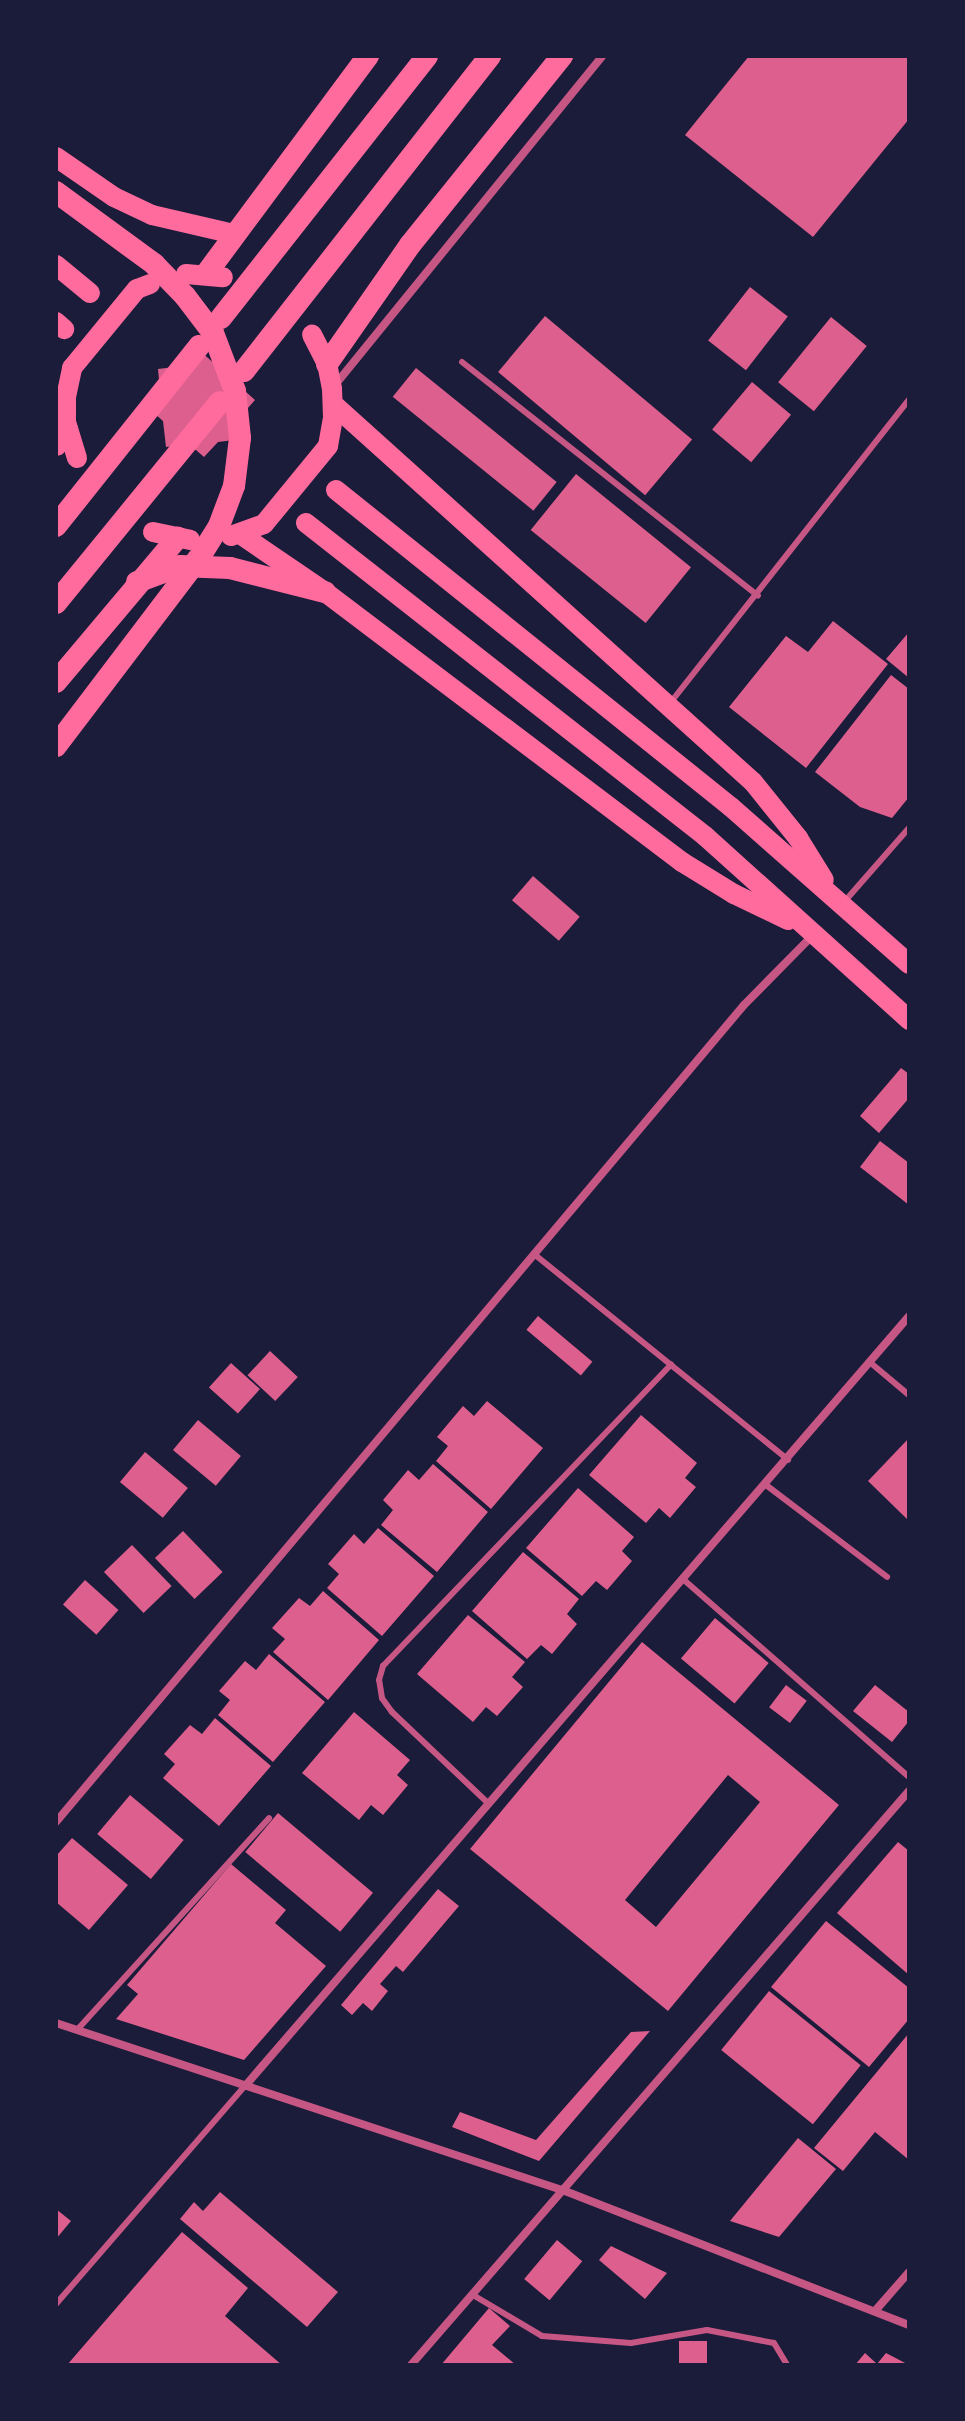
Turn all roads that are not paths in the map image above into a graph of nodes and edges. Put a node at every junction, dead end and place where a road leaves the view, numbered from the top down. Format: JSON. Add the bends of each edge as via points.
{"nodes":[{"id":1,"x":368,"y":56,"type":"edge"},
{"id":2,"x":427,"y":56,"type":"edge"},
{"id":3,"x":490,"y":56,"type":"edge"},
{"id":4,"x":562,"y":56,"type":"edge"},
{"id":5,"x":602,"y":56,"type":"edge"},
{"id":6,"x":56,"y":157,"type":"edge"},
{"id":7,"x":56,"y":192,"type":"edge"},
{"id":8,"x":234,"y":234,"type":"junction"},
{"id":9,"x":56,"y":265,"type":"edge"},
{"id":10,"x":205,"y":275,"type":"dead end"},
{"id":11,"x":150,"y":284,"type":"dead end"},
{"id":12,"x":90,"y":293,"type":"dead end"},
{"id":13,"x":221,"y":318,"type":"dead end"},
{"id":14,"x":312,"y":335,"type":"dead end"},
{"id":15,"x":199,"y":346,"type":"dead end"},
{"id":16,"x":64,"y":362,"type":"edge"},
{"id":17,"x":462,"y":362,"type":"dead end"},
{"id":18,"x":327,"y":364,"type":"junction"},
{"id":19,"x":244,"y":371,"type":"dead end"},
{"id":20,"x":332,"y":396,"type":"junction"},
{"id":21,"x":909,"y":400,"type":"edge"},
{"id":22,"x":220,"y":402,"type":"dead end"},
{"id":23,"x":62,"y":437,"type":"edge"},
{"id":24,"x":77,"y":458,"type":"dead end"},
{"id":25,"x":336,"y":490,"type":"dead end"},
{"id":26,"x":306,"y":523,"type":"dead end"},
{"id":27,"x":56,"y":526,"type":"edge"},
{"id":28,"x":153,"y":532,"type":"dead end"},
{"id":29,"x":184,"y":539,"type":"joint"},
{"id":30,"x":137,"y":582,"type":"junction"},
{"id":31,"x":325,"y":592,"type":"junction"},
{"id":32,"x":758,"y":596,"type":"junction"},
{"id":33,"x":56,"y":603,"type":"edge"},
{"id":34,"x":56,"y":682,"type":"edge"},
{"id":35,"x":669,"y":704,"type":"junction"},
{"id":36,"x":56,"y":746,"type":"edge"},
{"id":37,"x":909,"y":828,"type":"edge"},
{"id":38,"x":840,"y":902,"type":"junction"},
{"id":39,"x":812,"y":932,"type":"junction"},
{"id":40,"x":900,"y":953,"type":"edge"},
{"id":41,"x":909,"y":1020,"type":"edge"},
{"id":42,"x":534,"y":1254,"type":"junction"},
{"id":43,"x":909,"y":1316,"type":"edge"},
{"id":44,"x":872,"y":1364,"type":"junction"},
{"id":45,"x":671,"y":1365,"type":"junction"},
{"id":46,"x":909,"y":1395,"type":"edge"},
{"id":47,"x":788,"y":1460,"type":"junction"},
{"id":48,"x":766,"y":1485,"type":"junction"},
{"id":49,"x":887,"y":1577,"type":"dead end"},
{"id":50,"x":684,"y":1580,"type":"junction"},
{"id":51,"x":909,"y":1777,"type":"edge"},
{"id":52,"x":909,"y":1791,"type":"edge"},
{"id":53,"x":490,"y":1804,"type":"junction"},
{"id":54,"x":269,"y":1818,"type":"dead end"},
{"id":55,"x":56,"y":1822,"type":"edge"},
{"id":56,"x":56,"y":2023,"type":"edge"},
{"id":57,"x":77,"y":2030,"type":"junction"},
{"id":58,"x":246,"y":2085,"type":"junction"},
{"id":59,"x":565,"y":2191,"type":"junction"},
{"id":60,"x":909,"y":2272,"type":"edge"},
{"id":61,"x":473,"y":2295,"type":"junction"},
{"id":62,"x":56,"y":2304,"type":"edge"},
{"id":63,"x":875,"y":2311,"type":"junction"},
{"id":64,"x":909,"y":2325,"type":"edge"},
{"id":65,"x":411,"y":2365,"type":"edge"},
{"id":66,"x":787,"y":2365,"type":"edge"}],
"edges":[{"from":1,"to":8,"type":"highway"},
{"from":2,"to":13,"type":"highway"},
{"from":3,"to":19,"type":"highway"},
{"from":4,"to":18,"type":"highway","via":[[360,311]]},
{"from":5,"to":20,"type":"street"},
{"from":6,"to":8,"type":"main road","via":[[114,197],[152,215]]},
{"from":7,"to":36,"type":"highway","via":[[154,264],[213,333],[235,391],[240,438],[234,486],[219,526]]},
{"from":8,"to":10,"type":"highway"},
{"from":9,"to":12,"type":"main road"},
{"from":11,"to":16,"type":"main road","via":[[137,289]]},
{"from":14,"to":18,"type":"main road"},
{"from":15,"to":27,"type":"highway"},
{"from":16,"to":23,"type":"main road"},
{"from":17,"to":32,"type":"lane"},
{"from":18,"to":20,"type":"main road"},
{"from":20,"to":31,"type":"main road","via":[[328,446],[264,524],[234,535]]},
{"from":20,"to":35,"type":"main road"},
{"from":21,"to":32,"type":"lane"},
{"from":22,"to":33,"type":"highway"},
{"from":23,"to":24,"type":"main road"},
{"from":25,"to":38,"type":"main road","via":[[731,807]]},
{"from":26,"to":39,"type":"main road","via":[[705,836]]},
{"from":28,"to":29,"type":"main road"},
{"from":29,"to":30,"type":"highway"},
{"from":30,"to":31,"type":"highway","via":[[180,566],[230,568]]},
{"from":30,"to":34,"type":"highway"},
{"from":31,"to":39,"type":"main road","via":[[682,862]]},
{"from":32,"to":35,"type":"lane"},
{"from":35,"to":38,"type":"main road","via":[[753,782]]},
{"from":37,"to":38,"type":"lane"},
{"from":38,"to":40,"type":"main road"},
{"from":39,"to":41,"type":"main road"},
{"from":39,"to":42,"type":"street"},
{"from":42,"to":45,"type":"lane"},
{"from":42,"to":55,"type":"street"},
{"from":43,"to":44,"type":"street"},
{"from":44,"to":46,"type":"lane"},
{"from":44,"to":47,"type":"street"},
{"from":45,"to":47,"type":"lane"},
{"from":45,"to":53,"type":"lane","via":[[383,1666],[380,1689],[392,1712]]},
{"from":47,"to":48,"type":"street"},
{"from":48,"to":49,"type":"lane"},
{"from":48,"to":50,"type":"street"},
{"from":50,"to":51,"type":"lane"},
{"from":50,"to":53,"type":"street"},
{"from":52,"to":59,"type":"street"},
{"from":53,"to":58,"type":"street"},
{"from":54,"to":57,"type":"lane"},
{"from":56,"to":57,"type":"street"},
{"from":57,"to":58,"type":"street"},
{"from":58,"to":59,"type":"street"},
{"from":58,"to":62,"type":"lane"},
{"from":59,"to":61,"type":"street"},
{"from":59,"to":63,"type":"street"},
{"from":60,"to":63,"type":"street"},
{"from":61,"to":65,"type":"street"},
{"from":61,"to":66,"type":"lane","via":[[542,2336],[631,2343],[707,2330],[774,2343]]},
{"from":63,"to":64,"type":"street"}]}
